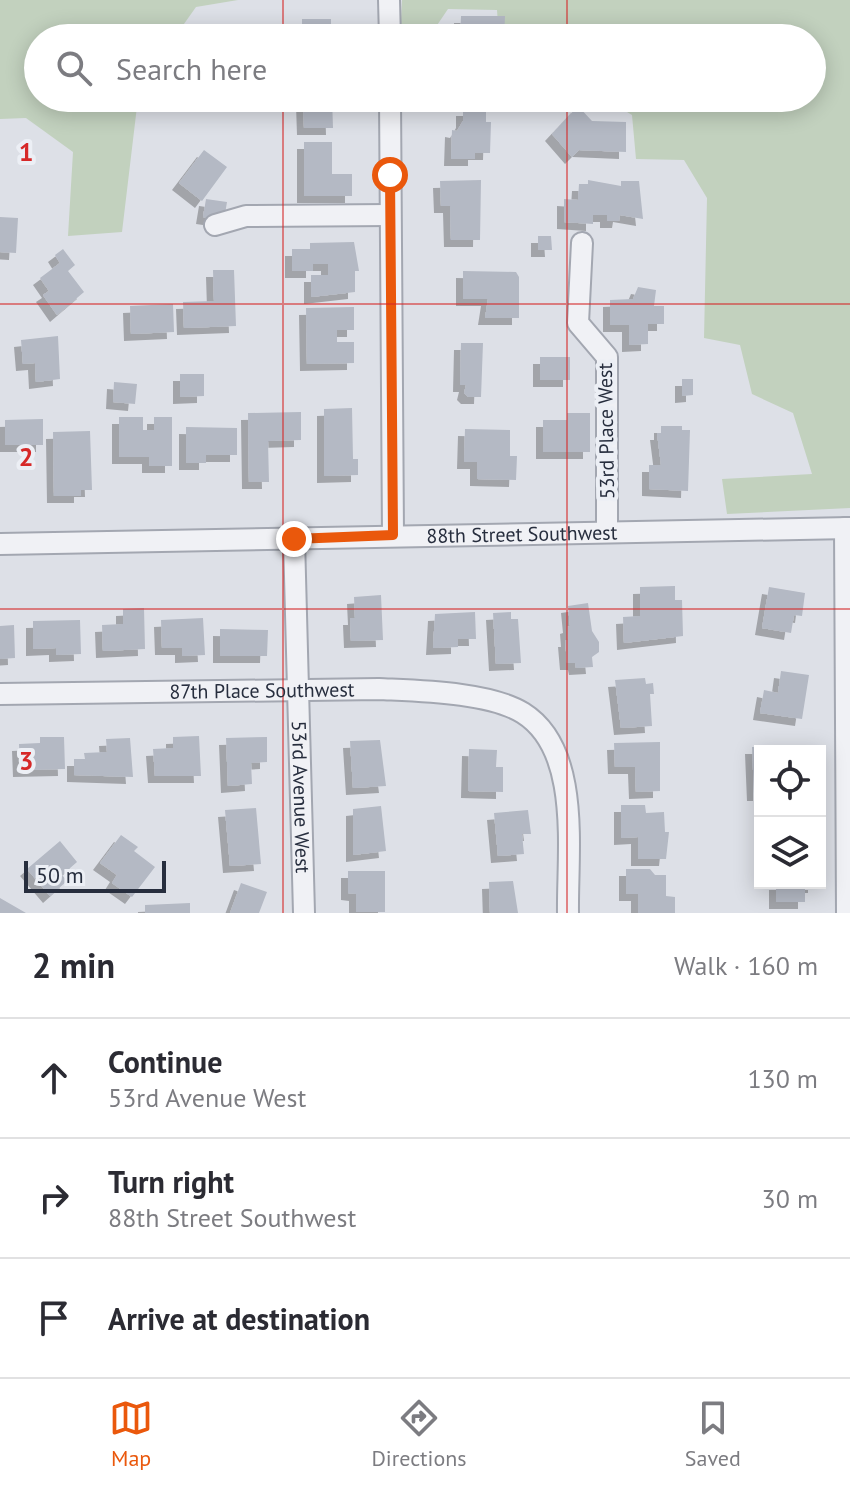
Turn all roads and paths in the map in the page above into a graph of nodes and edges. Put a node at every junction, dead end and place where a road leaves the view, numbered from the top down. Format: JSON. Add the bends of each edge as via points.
{"nodes":[{"id":1,"x":389,"y":0,"type":"edge"},
{"id":2,"x":390,"y":24,"type":"edge"},
{"id":3,"x":390,"y":112,"type":"edge"},
{"id":4,"x":390,"y":215,"type":"junction"},
{"id":5,"x":215,"y":225,"type":"dead end"},
{"id":6,"x":582,"y":243,"type":"dead end"},
{"id":7,"x":848,"y":528,"type":"edge"},
{"id":8,"x":607,"y":532,"type":"junction"},
{"id":9,"x":393,"y":535,"type":"junction"},
{"id":10,"x":294,"y":539,"type":"junction"},
{"id":11,"x":0,"y":544,"type":"edge"},
{"id":12,"x":300,"y":692,"type":"junction"},
{"id":13,"x":0,"y":694,"type":"edge"},
{"id":14,"x":304,"y":913,"type":"edge"},
{"id":15,"x":568,"y":913,"type":"edge"},
{"id":16,"x":847,"y":913,"type":"edge"}],
"edges":[{"from":1,"to":2,"type":"street"},
{"from":3,"to":4,"type":"street"},
{"from":4,"to":5,"type":"street","via":[[246,216]]},
{"from":4,"to":9,"type":"street"},
{"from":6,"to":8,"type":"street","name":"53rd Place West","via":[[578,323],[607,357]]},
{"from":7,"to":8,"type":"street","name":"88th Street Southwest"},
{"from":7,"to":16,"type":"street"},
{"from":8,"to":9,"type":"street","name":"88th Street Southwest"},
{"from":9,"to":10,"type":"street","name":"88th Street Southwest"},
{"from":10,"to":11,"type":"street","name":"88th Street Southwest"},
{"from":10,"to":12,"type":"street","name":"53rd Avenue West"},
{"from":12,"to":13,"type":"street","name":"87th Place Southwest"},
{"from":12,"to":14,"type":"street","name":"53rd Avenue West"},
{"from":12,"to":15,"type":"street","name":"87th Place Southwest","via":[[434,692],[522,712],[546,733],[564,775]]}]}
